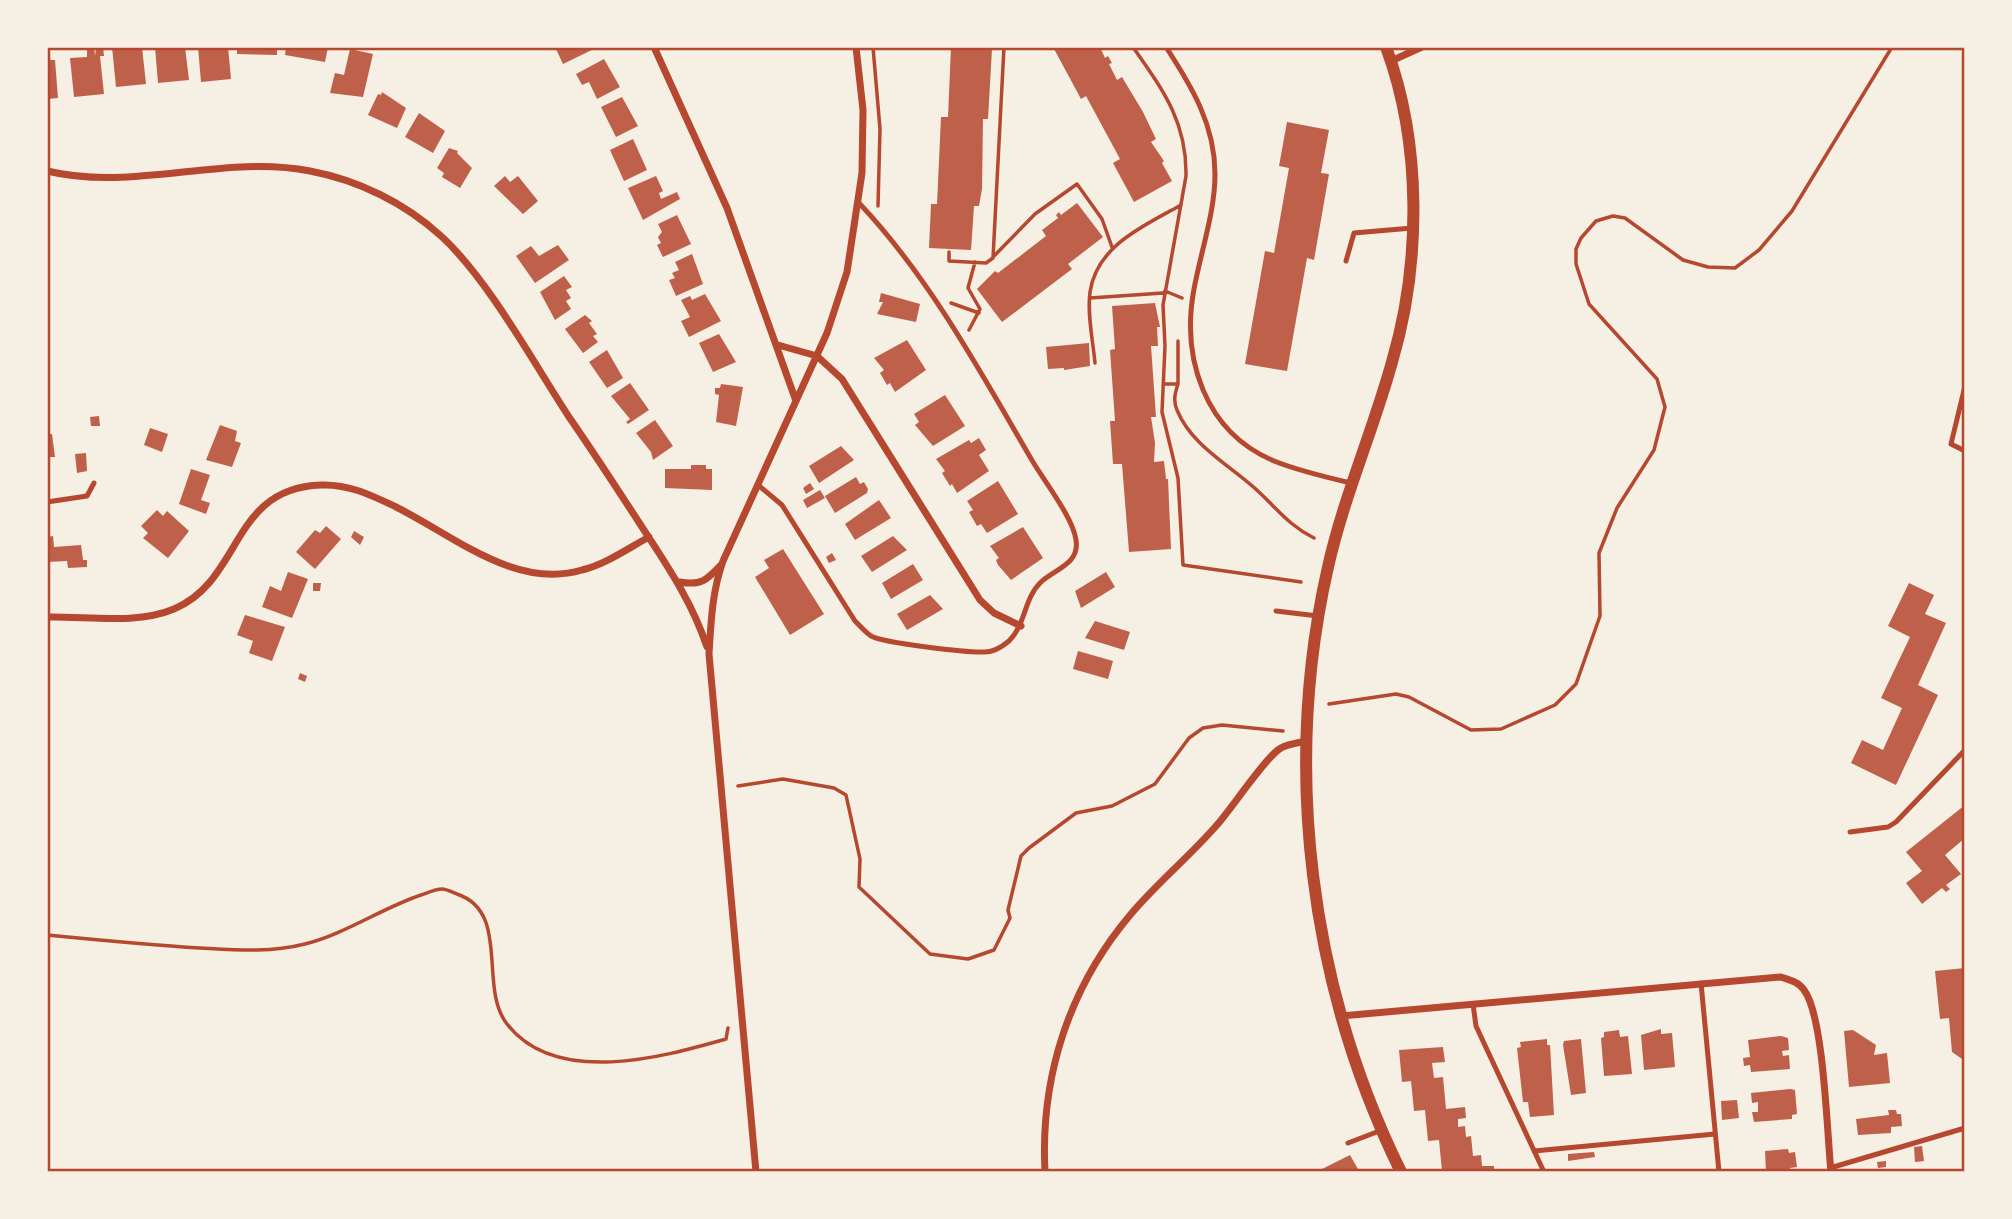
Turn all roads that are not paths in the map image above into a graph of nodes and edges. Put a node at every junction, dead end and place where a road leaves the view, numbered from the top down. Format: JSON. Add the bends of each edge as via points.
{"nodes":[{"id":1,"x":654,"y":47,"type":"edge"},
{"id":2,"x":856,"y":47,"type":"edge"},
{"id":3,"x":1166,"y":47,"type":"edge"},
{"id":4,"x":1386,"y":47,"type":"edge"},
{"id":5,"x":1422,"y":47,"type":"edge"},
{"id":6,"x":1391,"y":61,"type":"junction"},
{"id":7,"x":47,"y":171,"type":"edge"},
{"id":8,"x":859,"y":203,"type":"junction"},
{"id":9,"x":1412,"y":228,"type":"junction"},
{"id":10,"x":1346,"y":261,"type":"dead end"},
{"id":11,"x":778,"y":345,"type":"junction"},
{"id":12,"x":817,"y":356,"type":"junction"},
{"id":13,"x":1965,"y":386,"type":"edge"},
{"id":14,"x":796,"y":401,"type":"junction"},
{"id":15,"x":1965,"y":451,"type":"edge"},
{"id":16,"x":94,"y":483,"type":"dead end"},
{"id":17,"x":1351,"y":483,"type":"junction"},
{"id":18,"x":758,"y":485,"type":"junction"},
{"id":19,"x":47,"y":502,"type":"edge"},
{"id":20,"x":649,"y":537,"type":"junction"},
{"id":21,"x":723,"y":562,"type":"junction"},
{"id":22,"x":680,"y":582,"type":"junction"},
{"id":23,"x":1276,"y":611,"type":"dead end"},
{"id":24,"x":1318,"y":616,"type":"junction"},
{"id":25,"x":47,"y":617,"type":"edge"},
{"id":26,"x":1021,"y":626,"type":"junction"},
{"id":27,"x":709,"y":654,"type":"junction"},
{"id":28,"x":1306,"y":741,"type":"junction"},
{"id":29,"x":1965,"y":750,"type":"edge"},
{"id":30,"x":1850,"y":832,"type":"dead end"},
{"id":31,"x":1701,"y":983,"type":"junction"},
{"id":32,"x":1473,"y":1004,"type":"junction"},
{"id":33,"x":1341,"y":1016,"type":"junction"},
{"id":34,"x":1965,"y":1128,"type":"edge"},
{"id":35,"x":1382,"y":1130,"type":"junction"},
{"id":36,"x":1715,"y":1134,"type":"junction"},
{"id":37,"x":1348,"y":1143,"type":"dead end"},
{"id":38,"x":1534,"y":1151,"type":"junction"},
{"id":39,"x":1830,"y":1170,"type":"edge"},
{"id":40,"x":756,"y":1172,"type":"edge"},
{"id":41,"x":1045,"y":1172,"type":"edge"},
{"id":42,"x":1401,"y":1172,"type":"edge"},
{"id":43,"x":1544,"y":1172,"type":"edge"},
{"id":44,"x":1719,"y":1172,"type":"edge"}],
"edges":[{"from":1,"to":11,"type":"street","via":[[706,158]]},
{"from":2,"to":8,"type":"street","via":[[863,110]]},
{"from":3,"to":17,"type":"lane","via":[[1193,89],[1213,149],[1213,197],[1189,316],[1193,365],[1203,393],[1221,422],[1244,444],[1273,461]]},
{"from":4,"to":6,"type":"street"},
{"from":5,"to":6,"type":"street"},
{"from":6,"to":9,"type":"street","via":[[1409,151]]},
{"from":7,"to":20,"type":"street","via":[[97,178],[281,167],[343,179],[399,205],[442,237],[469,266]]},
{"from":8,"to":12,"type":"street","via":[[847,272]]},
{"from":8,"to":26,"type":"lane","via":[[960,340],[1076,537],[1073,558],[1040,583]]},
{"from":9,"to":10,"type":"lane","via":[[1354,233]]},
{"from":9,"to":17,"type":"street","via":[[1397,346]]},
{"from":11,"to":12,"type":"street"},
{"from":11,"to":14,"type":"street"},
{"from":12,"to":14,"type":"street"},
{"from":12,"to":26,"type":"street","via":[[842,379],[980,600]]},
{"from":13,"to":15,"type":"lane","via":[[1951,443]]},
{"from":14,"to":18,"type":"street"},
{"from":16,"to":19,"type":"lane","via":[[87,496]]},
{"from":17,"to":24,"type":"street"},
{"from":18,"to":21,"type":"street"},
{"from":18,"to":26,"type":"lane","via":[[782,505],[855,621],[872,636],[963,652],[989,652],[1007,643]]},
{"from":20,"to":22,"type":"street"},
{"from":20,"to":25,"type":"street","via":[[582,570],[528,572],[502,565],[369,494],[317,485],[284,494],[256,512],[212,581],[173,609],[135,617]]},
{"from":21,"to":22,"type":"street","via":[[706,581],[695,585]]},
{"from":21,"to":27,"type":"street","via":[[714,593]]},
{"from":22,"to":27,"type":"street"},
{"from":23,"to":24,"type":"lane"},
{"from":24,"to":28,"type":"street"},
{"from":27,"to":40,"type":"street"},
{"from":28,"to":33,"type":"street","via":[[1314,880]]},
{"from":28,"to":41,"type":"street","via":[[1279,748],[1213,830],[1132,913],[1097,960],[1070,1013],[1054,1066],[1045,1121]]},
{"from":29,"to":30,"type":"lane","via":[[1896,822]]},
{"from":31,"to":32,"type":"street"},
{"from":31,"to":36,"type":"lane"},
{"from":31,"to":39,"type":"street","via":[[1781,977],[1797,983],[1810,1000],[1817,1027]]},
{"from":32,"to":33,"type":"street"},
{"from":32,"to":38,"type":"lane","via":[[1476,1026]]},
{"from":33,"to":35,"type":"street"},
{"from":34,"to":39,"type":"lane"},
{"from":35,"to":37,"type":"lane"},
{"from":35,"to":42,"type":"street"},
{"from":36,"to":38,"type":"lane"},
{"from":36,"to":44,"type":"lane"},
{"from":38,"to":43,"type":"lane"}]}
